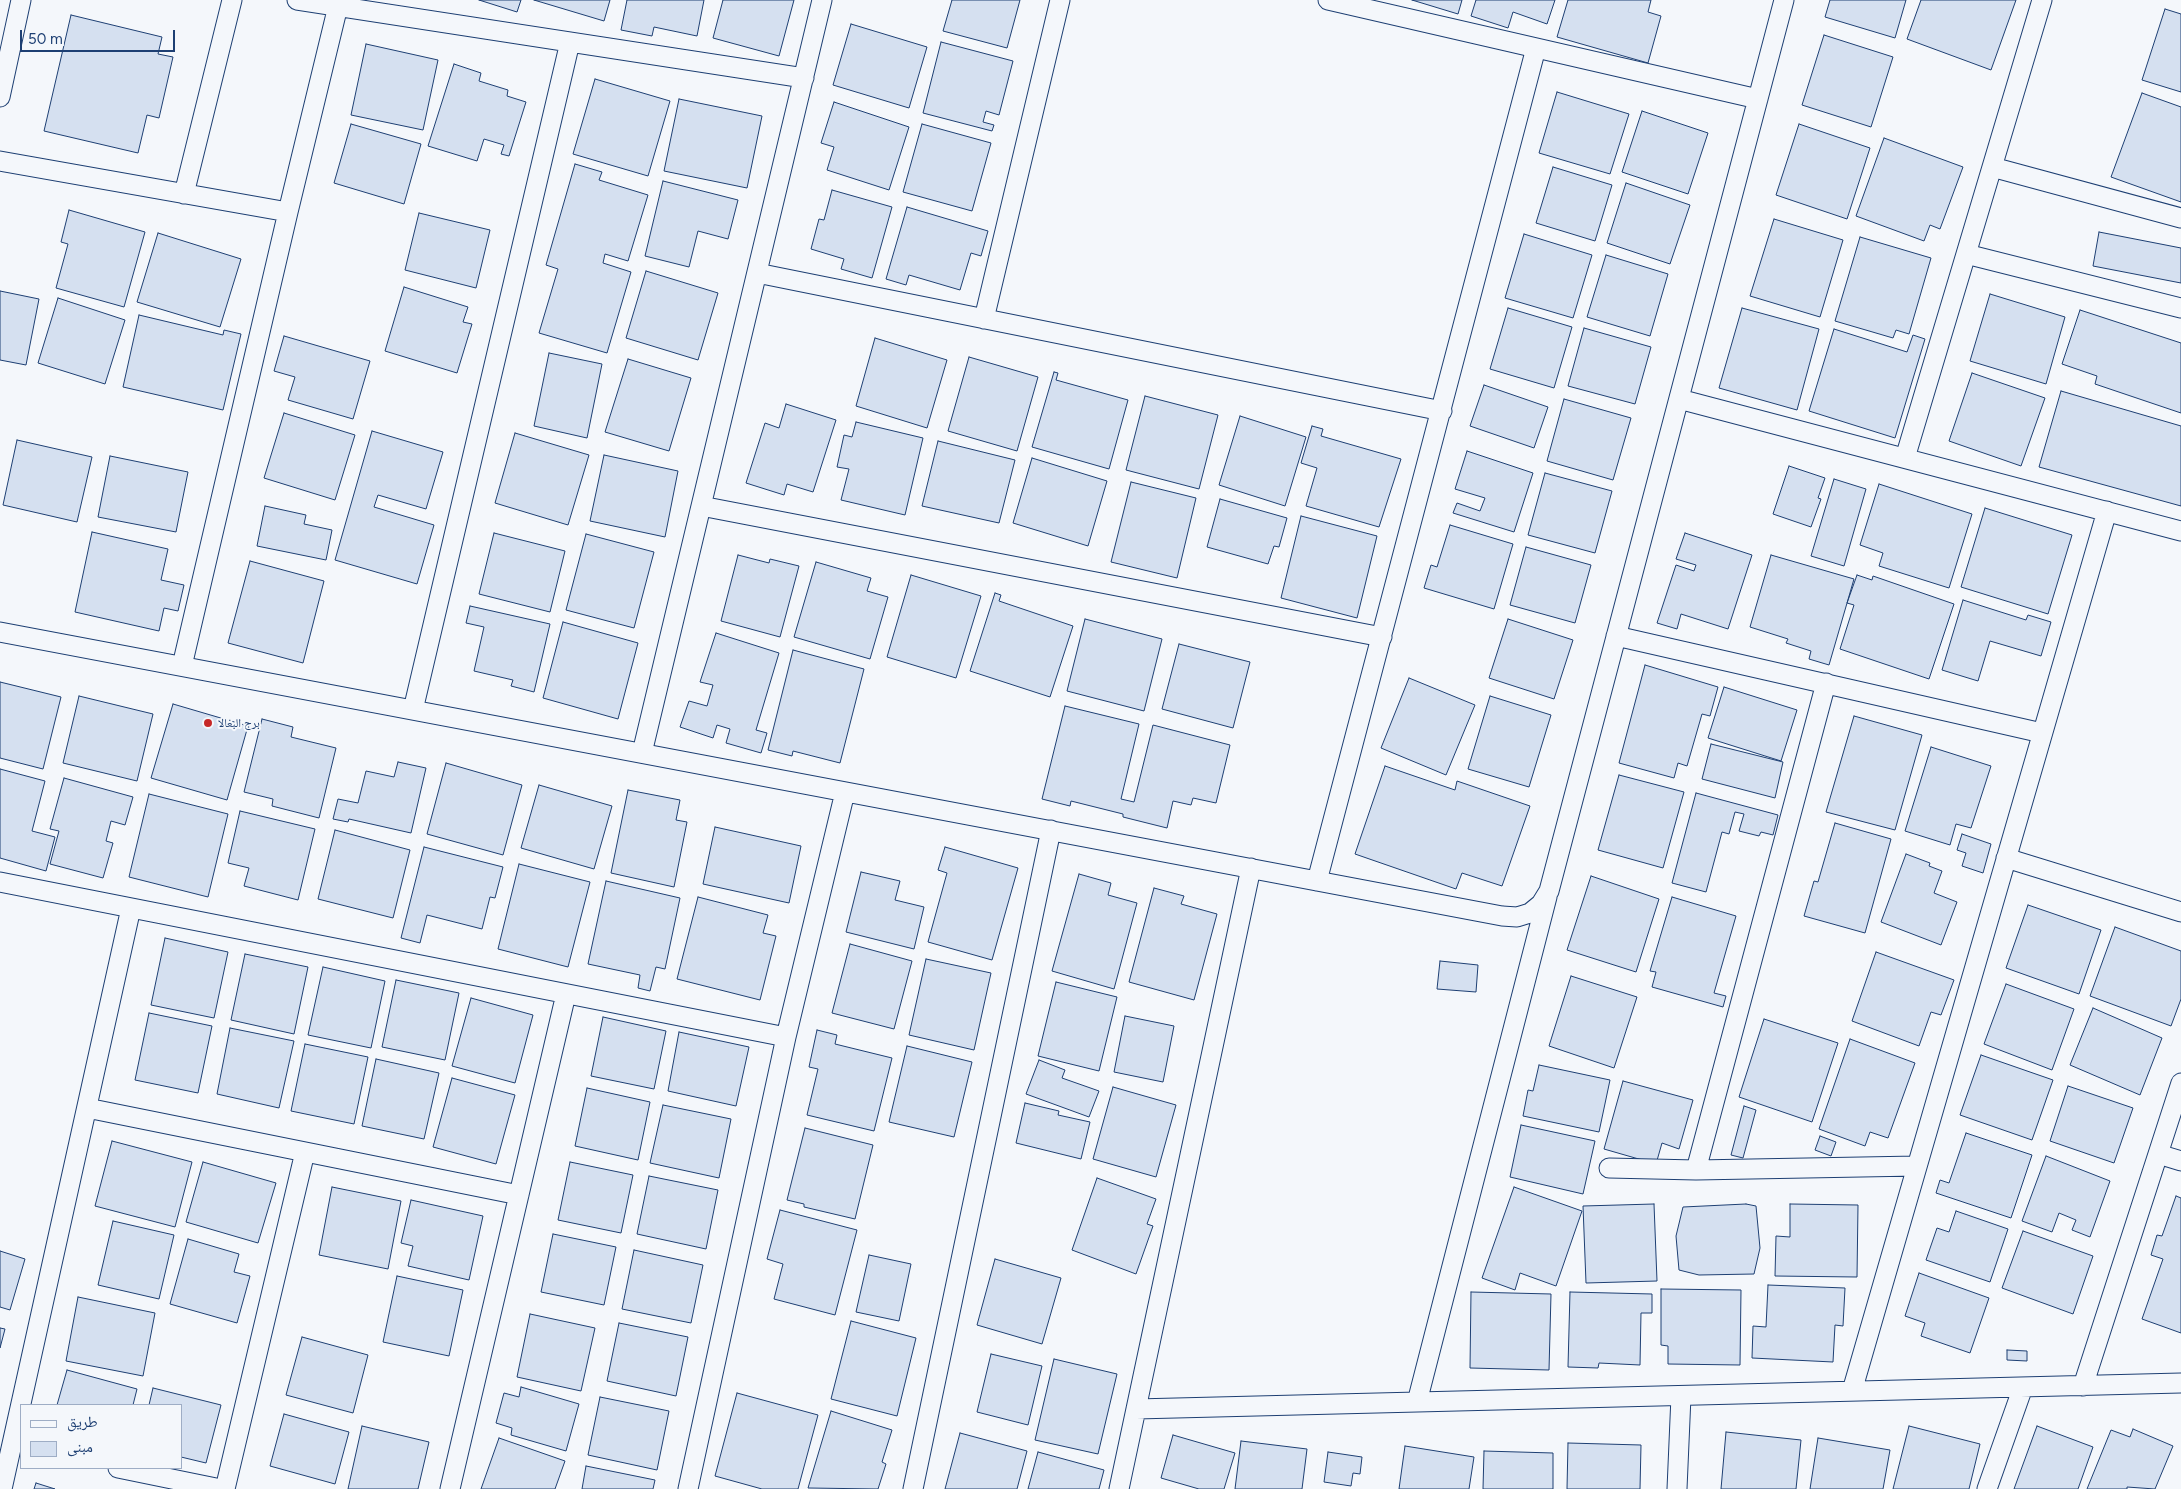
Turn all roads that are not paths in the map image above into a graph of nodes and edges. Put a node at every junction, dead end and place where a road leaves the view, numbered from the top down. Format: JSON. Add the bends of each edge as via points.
{"nodes":[{"id":1,"x":21,"y":0,"type":"edge"},
{"id":2,"x":232,"y":0,"type":"edge"},
{"id":3,"x":297,"y":0,"type":"edge"},
{"id":4,"x":822,"y":0,"type":"edge"},
{"id":5,"x":1060,"y":0,"type":"edge"},
{"id":6,"x":1328,"y":0,"type":"edge"},
{"id":7,"x":1784,"y":0,"type":"edge"},
{"id":8,"x":2042,"y":0,"type":"edge"},
{"id":9,"x":338,"y":6,"type":"junction"},
{"id":10,"x":570,"y":42,"type":"junction"},
{"id":11,"x":1536,"y":48,"type":"junction"},
{"id":12,"x":804,"y":78,"type":"junction"},
{"id":13,"x":0,"y":97,"type":"edge"},
{"id":14,"x":1758,"y":99,"type":"junction"},
{"id":15,"x":0,"y":162,"type":"edge"},
{"id":16,"x":1992,"y":167,"type":"junction"},
{"id":17,"x":184,"y":194,"type":"junction"},
{"id":18,"x":288,"y":212,"type":"junction"},
{"id":19,"x":2181,"y":218,"type":"edge"},
{"id":20,"x":1966,"y":254,"type":"junction"},
{"id":21,"x":757,"y":274,"type":"junction"},
{"id":22,"x":2181,"y":308,"type":"edge"},
{"id":23,"x":984,"y":319,"type":"junction"},
{"id":24,"x":1679,"y":399,"type":"junction"},
{"id":25,"x":1442,"y":411,"type":"junction"},
{"id":26,"x":1905,"y":458,"type":"junction"},
{"id":27,"x":701,"y":506,"type":"junction"},
{"id":28,"x":2107,"y":511,"type":"junction"},
{"id":29,"x":2181,"y":531,"type":"edge"},
{"id":30,"x":0,"y":632,"type":"edge"},
{"id":31,"x":1616,"y":636,"type":"junction"},
{"id":32,"x":1382,"y":637,"type":"junction"},
{"id":33,"x":182,"y":666,"type":"junction"},
{"id":34,"x":1826,"y":684,"type":"junction"},
{"id":35,"x":413,"y":710,"type":"junction"},
{"id":36,"x":2042,"y":733,"type":"junction"},
{"id":37,"x":642,"y":753,"type":"junction"},
{"id":38,"x":845,"y":792,"type":"junction"},
{"id":39,"x":1052,"y":830,"type":"junction"},
{"id":40,"x":2006,"y":858,"type":"junction"},
{"id":41,"x":1251,"y":868,"type":"junction"},
{"id":42,"x":1317,"y":881,"type":"junction"},
{"id":43,"x":0,"y":882,"type":"edge"},
{"id":44,"x":1549,"y":891,"type":"junction"},
{"id":45,"x":131,"y":908,"type":"junction"},
{"id":46,"x":2181,"y":912,"type":"edge"},
{"id":47,"x":566,"y":994,"type":"junction"},
{"id":48,"x":786,"y":1037,"type":"junction"},
{"id":49,"x":2181,"y":1083,"type":"edge"},
{"id":50,"x":87,"y":1108,"type":"junction"},
{"id":51,"x":305,"y":1152,"type":"junction"},
{"id":52,"x":2158,"y":1154,"type":"junction"},
{"id":53,"x":2181,"y":1161,"type":"edge"},
{"id":54,"x":1917,"y":1166,"type":"junction"},
{"id":55,"x":1609,"y":1168,"type":"dead end"},
{"id":56,"x":1696,"y":1170,"type":"junction"},
{"id":57,"x":519,"y":1195,"type":"junction"},
{"id":58,"x":2181,"y":1383,"type":"edge"},
{"id":59,"x":2083,"y":1386,"type":"junction"},
{"id":60,"x":2023,"y":1387,"type":"junction"},
{"id":61,"x":1852,"y":1391,"type":"junction"},
{"id":62,"x":1682,"y":1396,"type":"junction"},
{"id":63,"x":1417,"y":1402,"type":"junction"},
{"id":64,"x":25,"y":1404,"type":"edge"},
{"id":65,"x":1136,"y":1409,"type":"junction"},
{"id":66,"x":20,"y":1428,"type":"edge"},
{"id":67,"x":16,"y":1447,"type":"edge"},
{"id":68,"x":123,"y":1469,"type":"edge"},
{"id":69,"x":2,"y":1489,"type":"edge"},
{"id":70,"x":221,"y":1489,"type":"edge"},
{"id":71,"x":225,"y":1489,"type":"edge"},
{"id":72,"x":450,"y":1489,"type":"edge"},
{"id":73,"x":688,"y":1489,"type":"edge"},
{"id":74,"x":912,"y":1489,"type":"edge"},
{"id":75,"x":1119,"y":1489,"type":"edge"},
{"id":76,"x":1677,"y":1489,"type":"edge"},
{"id":77,"x":1987,"y":1489,"type":"edge"}],
"edges":[{"from":1,"to":13,"type":"street"},
{"from":2,"to":17,"type":"street"},
{"from":3,"to":9,"type":"street"},
{"from":4,"to":12,"type":"street"},
{"from":5,"to":23,"type":"street"},
{"from":6,"to":11,"type":"street"},
{"from":7,"to":14,"type":"street"},
{"from":8,"to":16,"type":"street"},
{"from":9,"to":10,"type":"street"},
{"from":9,"to":18,"type":"street"},
{"from":10,"to":12,"type":"street"},
{"from":10,"to":35,"type":"street"},
{"from":11,"to":14,"type":"street"},
{"from":11,"to":25,"type":"street"},
{"from":12,"to":21,"type":"street"},
{"from":14,"to":24,"type":"street"},
{"from":15,"to":17,"type":"street"},
{"from":16,"to":19,"type":"street"},
{"from":16,"to":20,"type":"street"},
{"from":17,"to":18,"type":"street"},
{"from":18,"to":33,"type":"street"},
{"from":20,"to":22,"type":"street"},
{"from":20,"to":26,"type":"street"},
{"from":21,"to":23,"type":"street"},
{"from":21,"to":27,"type":"street"},
{"from":23,"to":25,"type":"street"},
{"from":24,"to":26,"type":"street"},
{"from":24,"to":31,"type":"street"},
{"from":25,"to":32,"type":"street"},
{"from":26,"to":28,"type":"street"},
{"from":27,"to":32,"type":"street"},
{"from":27,"to":37,"type":"street"},
{"from":28,"to":29,"type":"street"},
{"from":28,"to":36,"type":"street"},
{"from":30,"to":33,"type":"street"},
{"from":31,"to":34,"type":"street"},
{"from":31,"to":44,"type":"street"},
{"from":32,"to":42,"type":"street"},
{"from":33,"to":35,"type":"street"},
{"from":34,"to":36,"type":"street"},
{"from":34,"to":56,"type":"street"},
{"from":35,"to":37,"type":"street"},
{"from":36,"to":40,"type":"street"},
{"from":37,"to":38,"type":"street"},
{"from":38,"to":39,"type":"street"},
{"from":38,"to":48,"type":"street"},
{"from":39,"to":41,"type":"street"},
{"from":39,"to":74,"type":"street"},
{"from":40,"to":46,"type":"street"},
{"from":40,"to":54,"type":"street"},
{"from":41,"to":42,"type":"street"},
{"from":41,"to":65,"type":"street"},
{"from":42,"to":44,"type":"street","via":[[1517,917],[1536,909]]},
{"from":43,"to":45,"type":"street"},
{"from":44,"to":63,"type":"street"},
{"from":45,"to":47,"type":"street"},
{"from":45,"to":50,"type":"street"},
{"from":47,"to":48,"type":"street"},
{"from":47,"to":57,"type":"street"},
{"from":48,"to":73,"type":"street"},
{"from":49,"to":52,"type":"street"},
{"from":50,"to":51,"type":"street"},
{"from":50,"to":64,"type":"street"},
{"from":51,"to":57,"type":"street"},
{"from":51,"to":71,"type":"street"},
{"from":52,"to":53,"type":"street"},
{"from":52,"to":59,"type":"street"},
{"from":54,"to":56,"type":"street"},
{"from":54,"to":61,"type":"street"},
{"from":55,"to":56,"type":"street"},
{"from":57,"to":72,"type":"street"},
{"from":58,"to":59,"type":"street"},
{"from":59,"to":60,"type":"street"},
{"from":60,"to":61,"type":"street"},
{"from":60,"to":77,"type":"street"},
{"from":61,"to":62,"type":"street"},
{"from":62,"to":63,"type":"street"},
{"from":62,"to":76,"type":"street"},
{"from":63,"to":65,"type":"street"},
{"from":65,"to":75,"type":"street"},
{"from":66,"to":67,"type":"street"},
{"from":67,"to":69,"type":"street"},
{"from":68,"to":70,"type":"street"}]}
